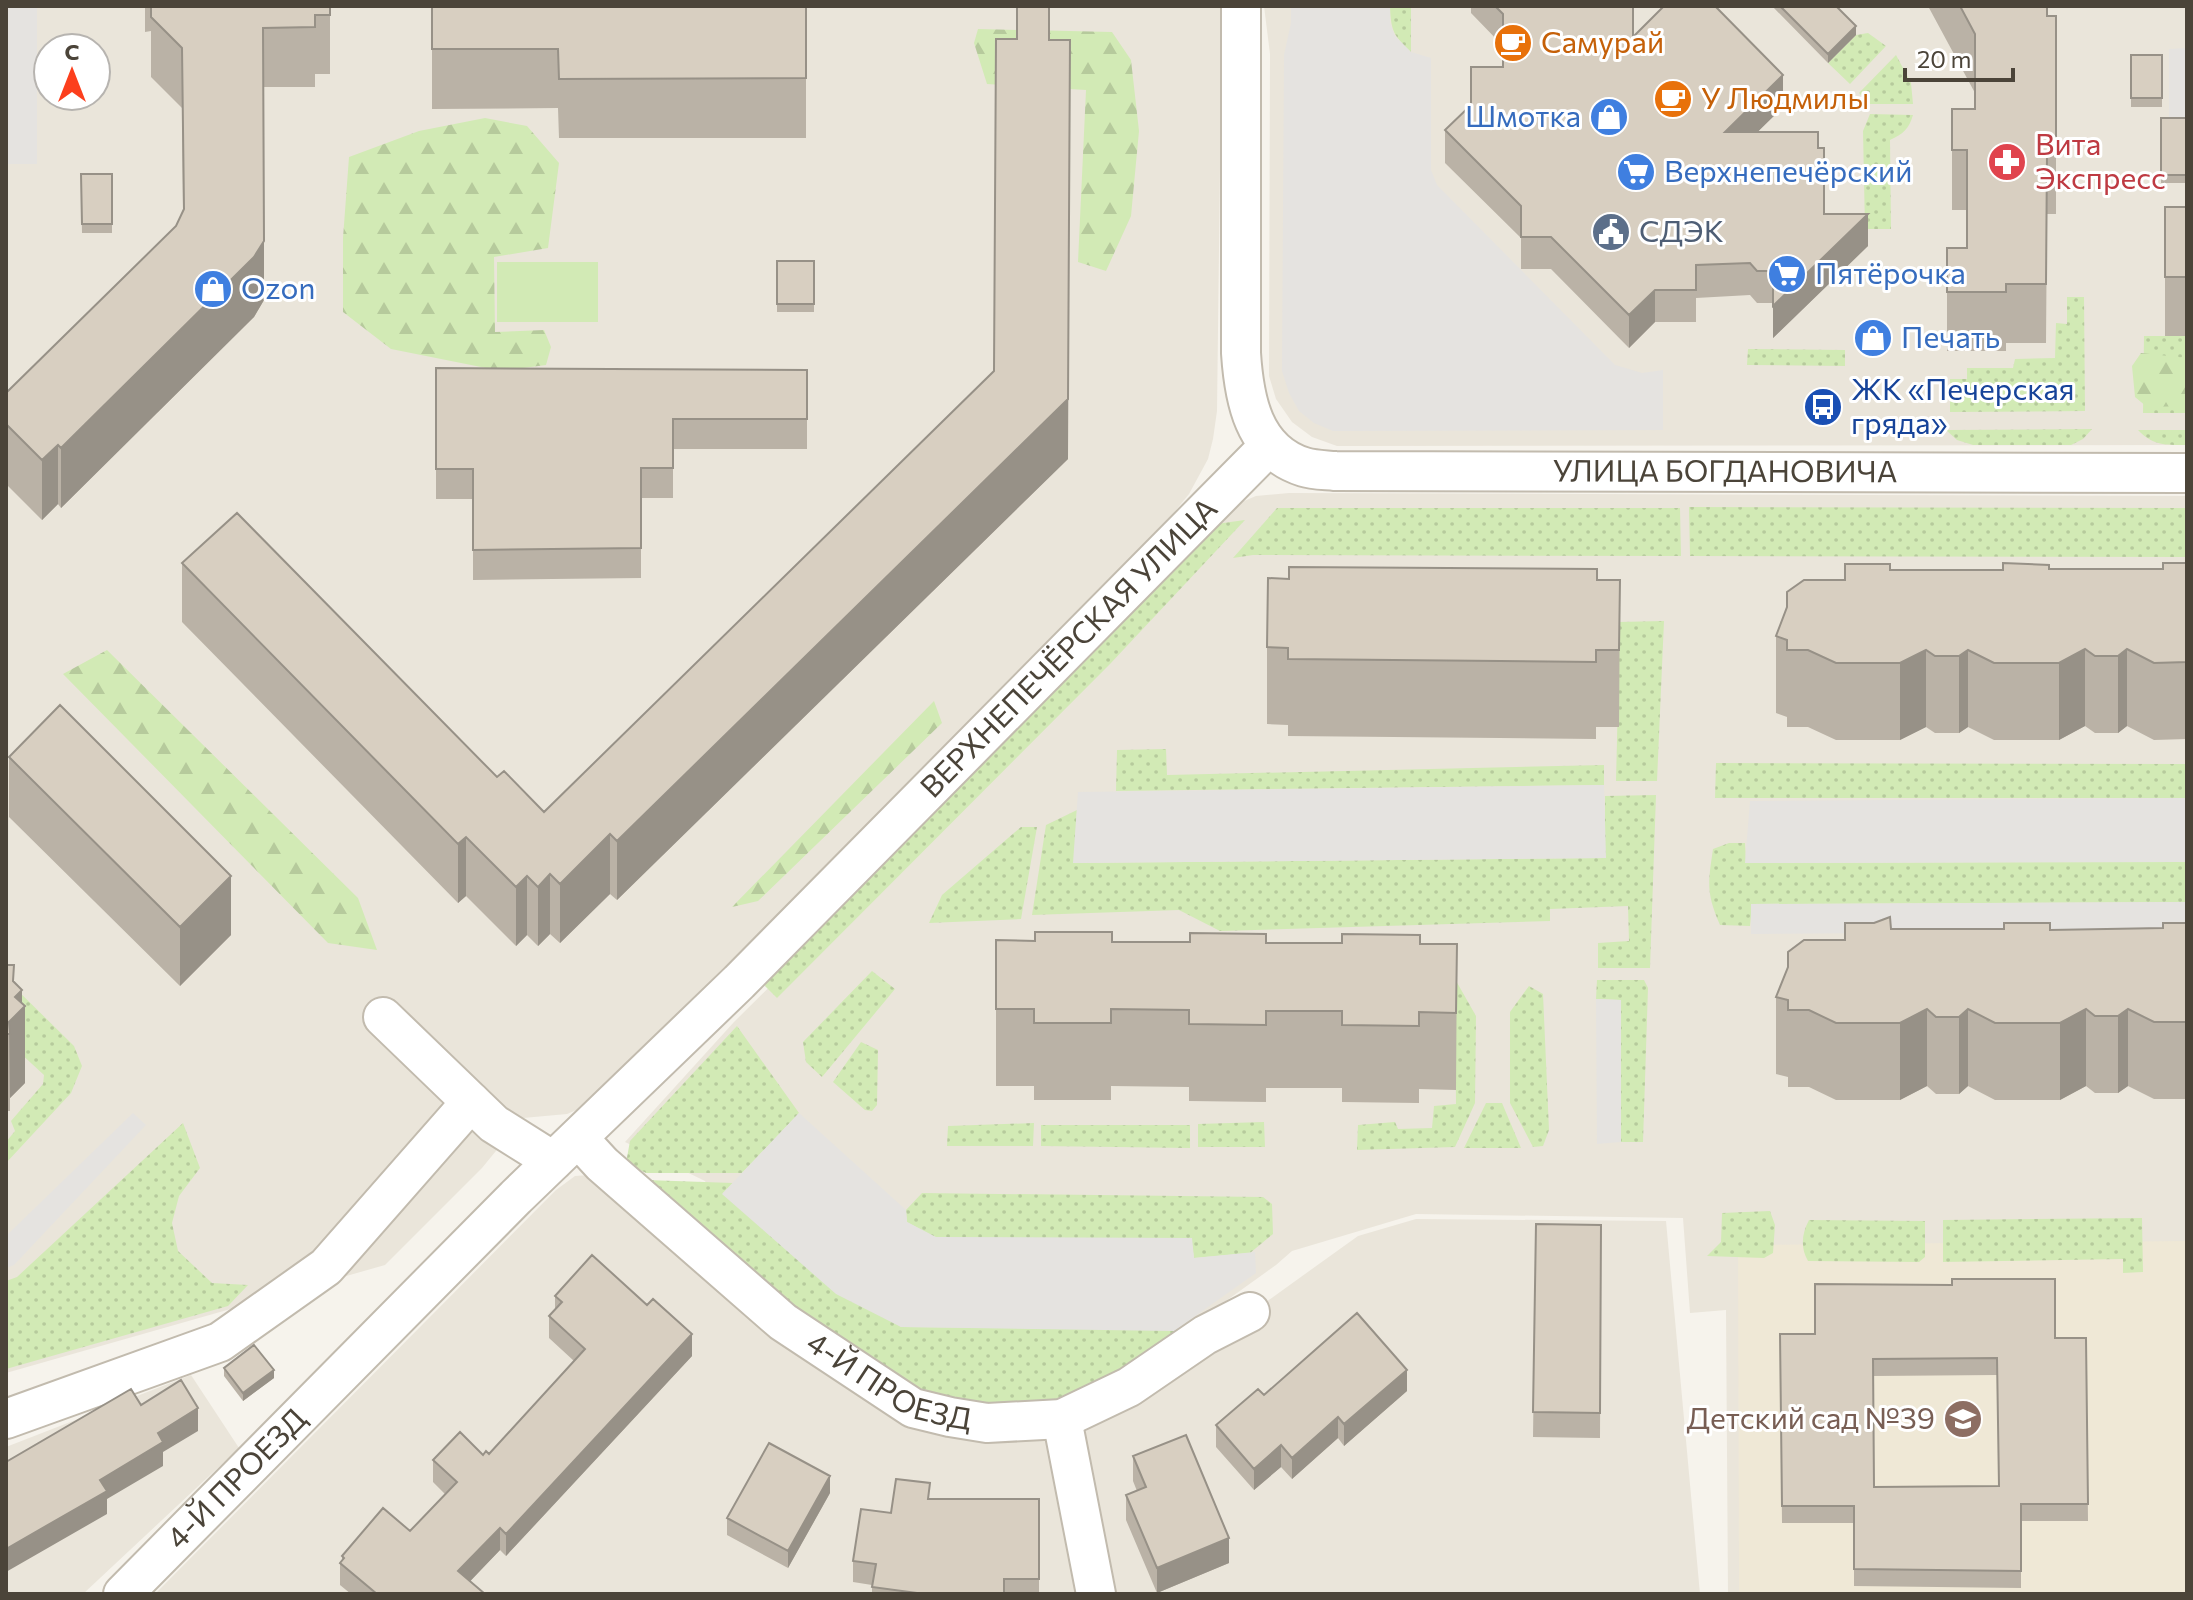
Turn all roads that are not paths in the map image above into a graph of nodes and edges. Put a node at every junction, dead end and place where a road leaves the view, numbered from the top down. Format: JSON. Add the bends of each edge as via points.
{"nodes":[{"id":1,"x":1241,"y":6,"type":"edge"},
{"id":2,"x":1269,"y":446,"type":"junction"},
{"id":3,"x":2187,"y":473,"type":"edge"},
{"id":4,"x":383,"y":1017,"type":"dead end"},
{"id":5,"x":471,"y":1102,"type":"junction"},
{"id":6,"x":566,"y":1150,"type":"junction"},
{"id":7,"x":1250,"y":1312,"type":"dead end"},
{"id":8,"x":6,"y":1419,"type":"edge"},
{"id":9,"x":1062,"y":1419,"type":"junction"},
{"id":10,"x":123,"y":1594,"type":"edge"},
{"id":11,"x":1096,"y":1594,"type":"edge"}],
"edges":[{"from":1,"to":2,"type":"street","via":[[1241,353],[1244,394]]},
{"from":2,"to":3,"type":"street","name":"УЛИЦА БОГДАНОВИЧА","via":[[1302,467],[1335,471]]},
{"from":2,"to":6,"type":"street","name":"ВЕРХНЕПЕЧЁРСКАЯ УЛИЦА"},
{"from":4,"to":5,"type":"street"},
{"from":5,"to":6,"type":"street","via":[[494,1124]]},
{"from":5,"to":8,"type":"street","via":[[326,1267],[220,1342]]},
{"from":6,"to":9,"type":"street","name":"4-Й ПРОЕЗД","via":[[602,1164],[783,1322],[913,1408],[987,1423]]},
{"from":6,"to":10,"type":"street","name":"4-Й ПРОЕЗД"},
{"from":7,"to":9,"type":"street","name":"4-Й ПРОЕЗД","via":[[1205,1335],[1129,1387]]},
{"from":9,"to":11,"type":"street"}]}
